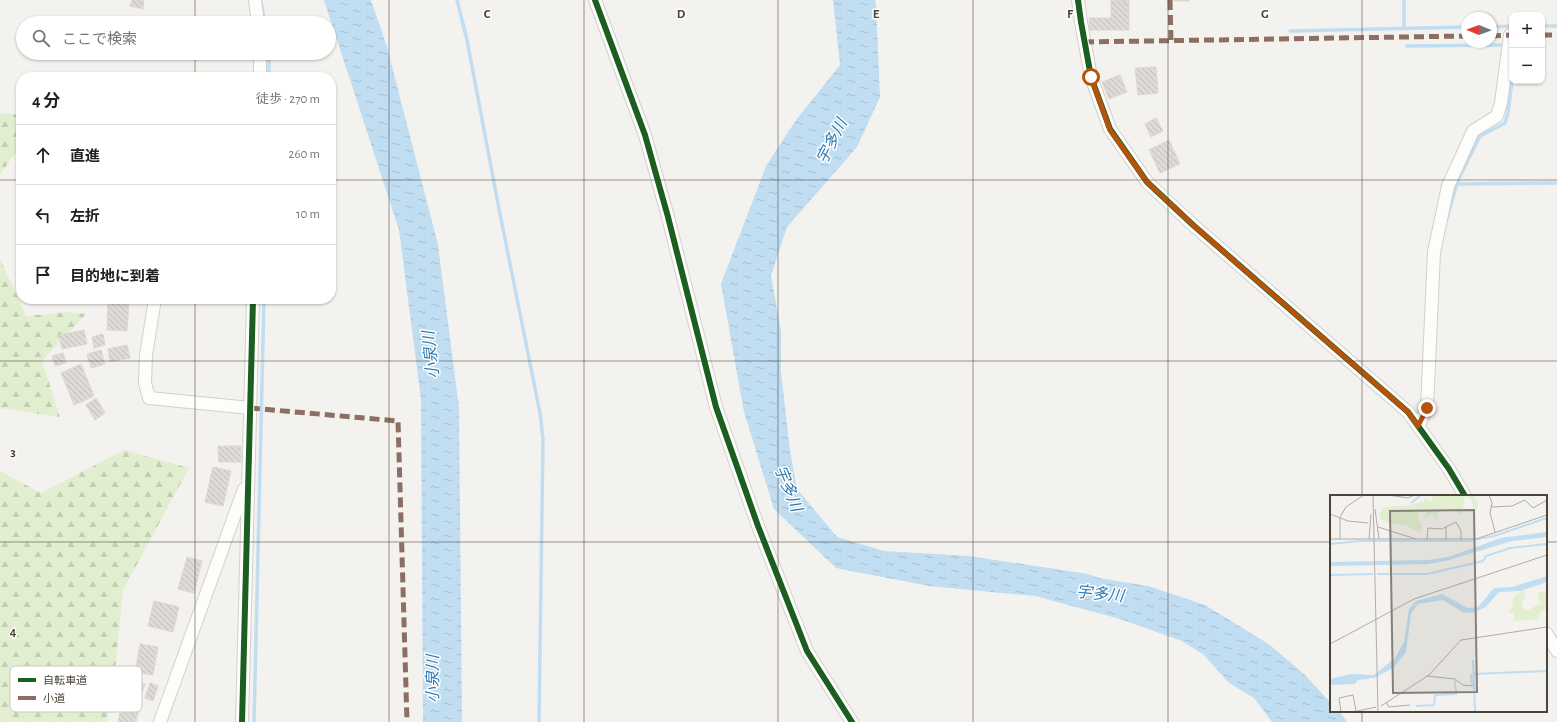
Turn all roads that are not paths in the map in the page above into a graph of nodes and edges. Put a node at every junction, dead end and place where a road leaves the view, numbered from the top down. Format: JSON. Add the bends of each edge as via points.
{"nodes":[{"id":1,"x":255,"y":0,"type":"edge"},
{"id":2,"x":596,"y":0,"type":"edge"},
{"id":3,"x":1078,"y":0,"type":"edge"},
{"id":4,"x":257,"y":16,"type":"edge"},
{"id":5,"x":1509,"y":43,"type":"edge"},
{"id":6,"x":260,"y":60,"type":"edge"},
{"id":7,"x":260,"y":72,"type":"edge"},
{"id":8,"x":154,"y":304,"type":"edge"},
{"id":9,"x":253,"y":304,"type":"edge"},
{"id":10,"x":250,"y":408,"type":"junction"},
{"id":11,"x":1418,"y":426,"type":"junction"},
{"id":12,"x":247,"y":478,"type":"junction"},
{"id":13,"x":1464,"y":495,"type":"edge"},
{"id":14,"x":1547,"y":635,"type":"edge"},
{"id":15,"x":1557,"y":652,"type":"edge"},
{"id":16,"x":160,"y":722,"type":"edge"},
{"id":17,"x":242,"y":722,"type":"edge"},
{"id":18,"x":852,"y":722,"type":"edge"}],
"edges":[{"from":1,"to":4,"type":"street"},
{"from":2,"to":18,"type":"street","via":[[645,135],[716,407],[758,526],[807,651]]},
{"from":3,"to":11,"type":"street","via":[[1091,77],[1110,130],[1147,182],[1408,412]]},
{"from":5,"to":11,"type":"street","via":[[1497,116],[1473,131],[1448,186],[1434,252],[1427,408]]},
{"from":6,"to":7,"type":"street"},
{"from":8,"to":10,"type":"street","via":[[146,355],[145,383],[149,398]]},
{"from":9,"to":10,"type":"street"},
{"from":10,"to":12,"type":"street"},
{"from":11,"to":13,"type":"street"},
{"from":12,"to":16,"type":"street"},
{"from":12,"to":17,"type":"street"},
{"from":14,"to":15,"type":"street"}]}
